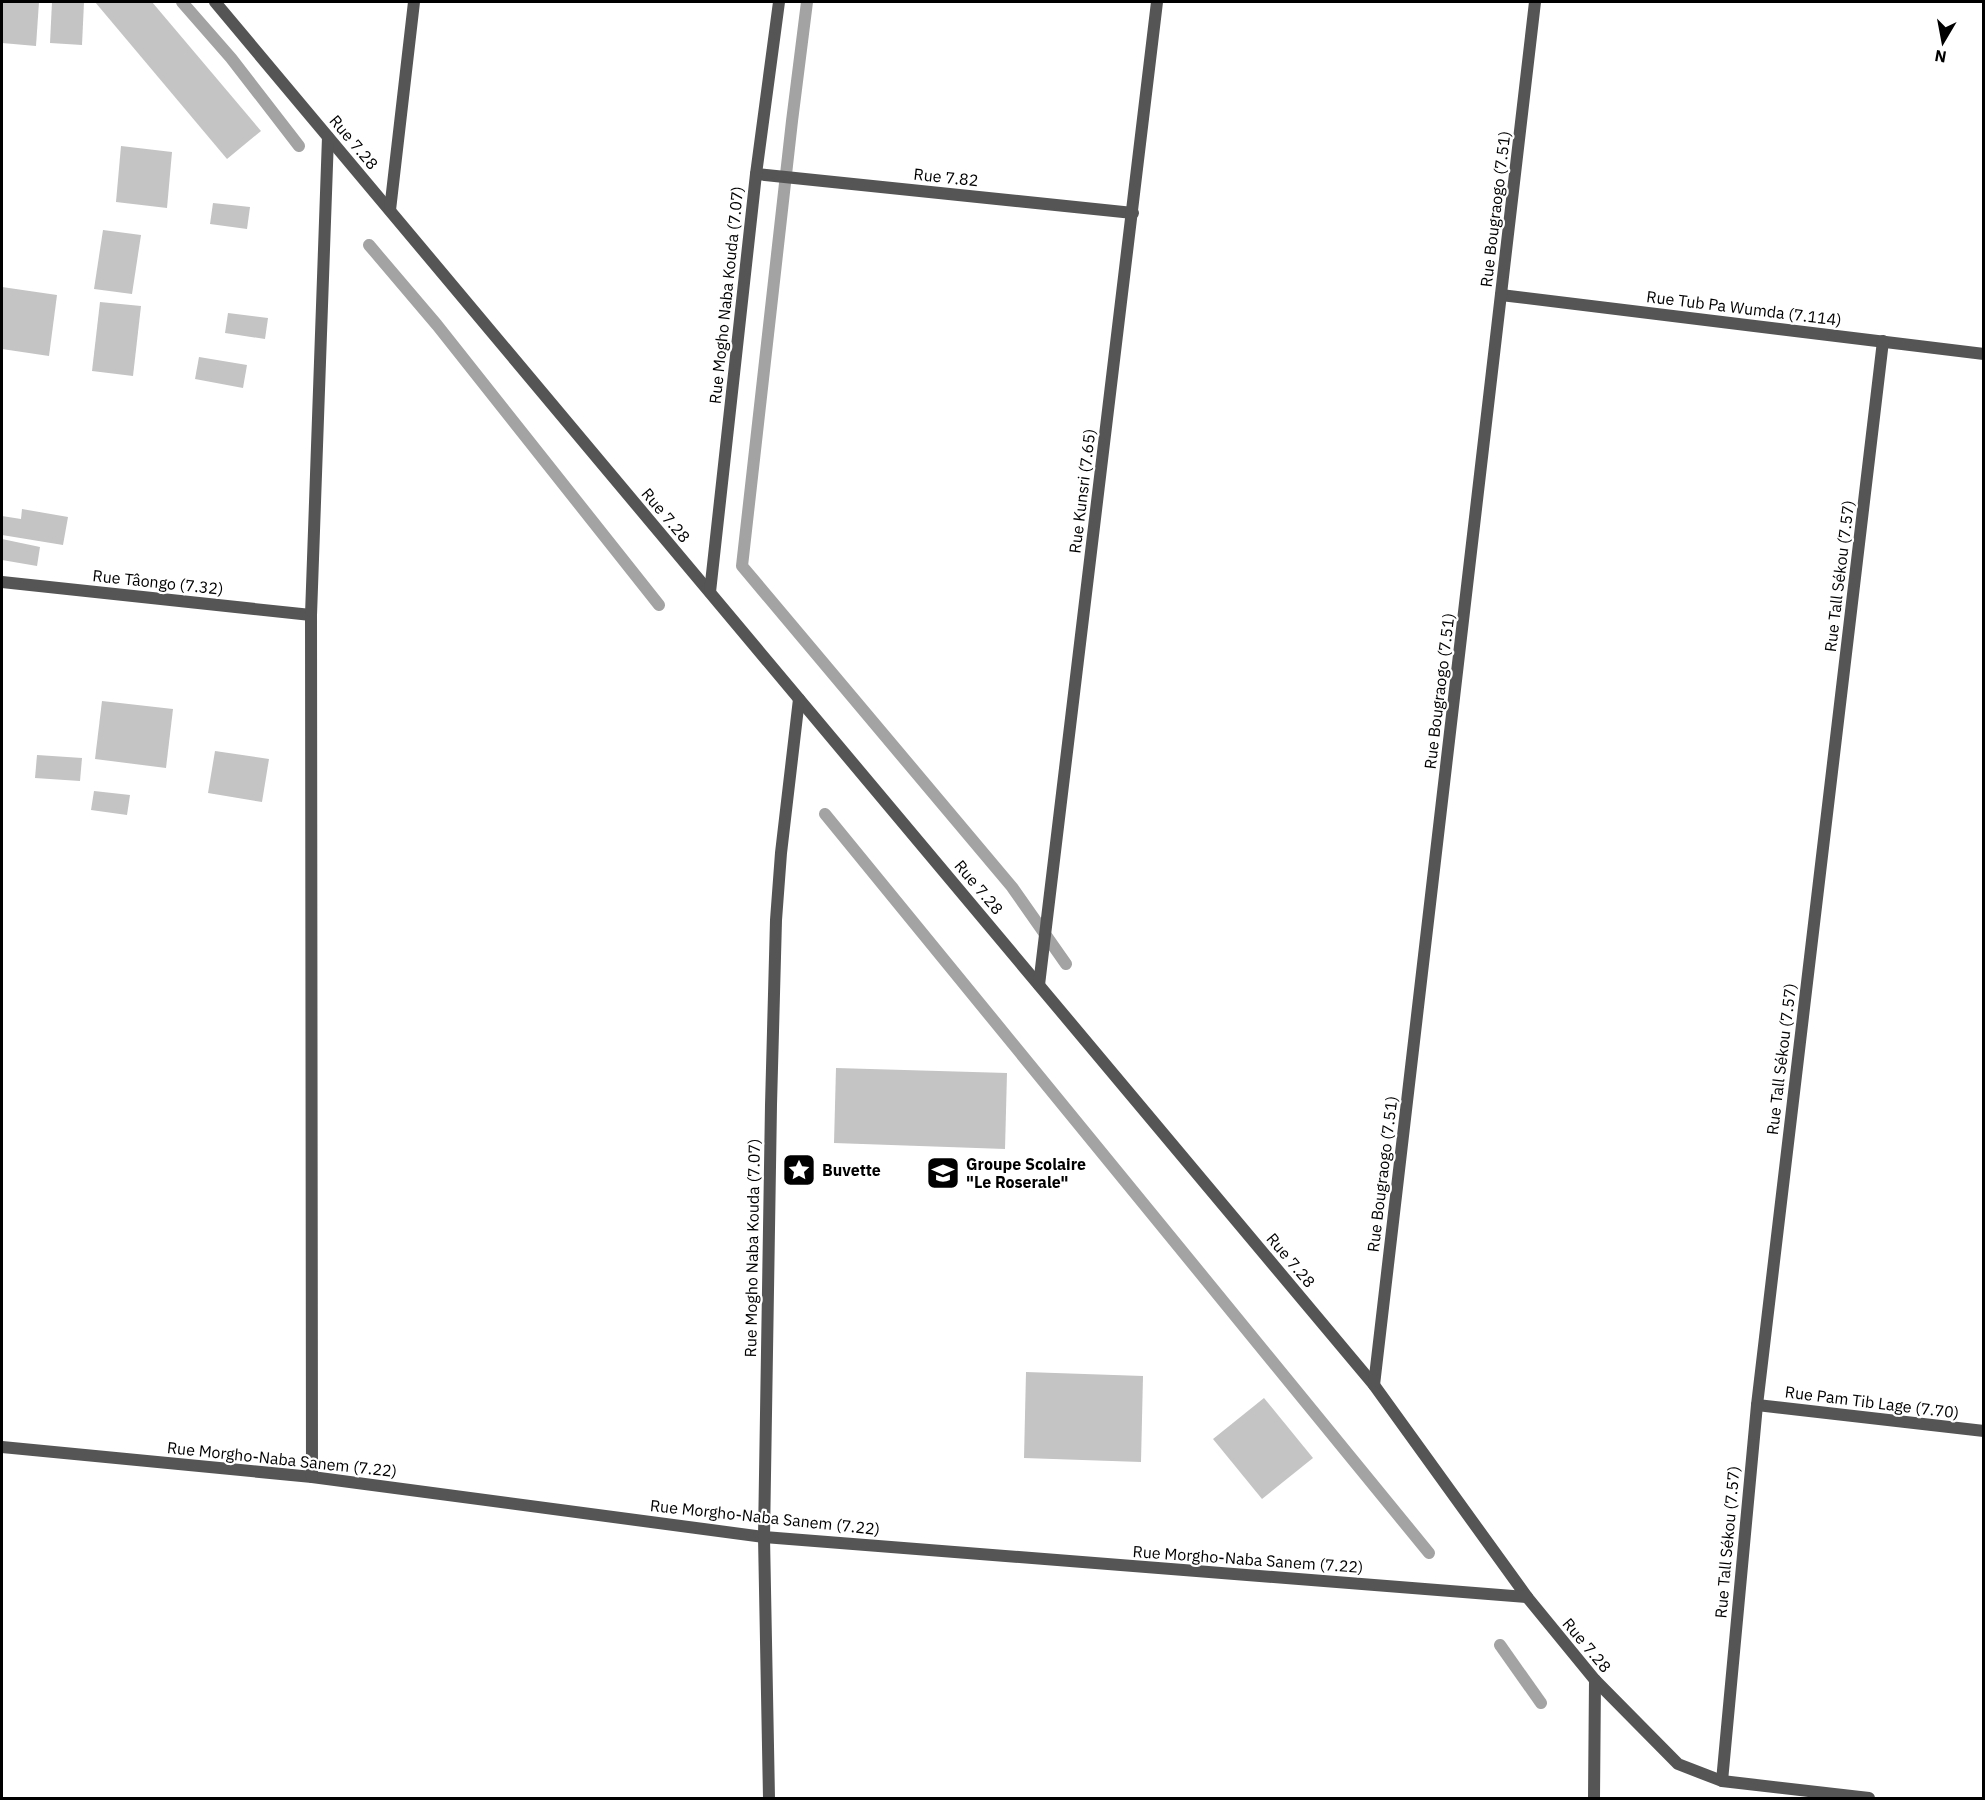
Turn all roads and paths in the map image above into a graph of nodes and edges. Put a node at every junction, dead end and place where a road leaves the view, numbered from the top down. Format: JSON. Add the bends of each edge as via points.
{"nodes":[{"id":1,"x":215,"y":2,"type":"edge"},
{"id":2,"x":414,"y":2,"type":"edge"},
{"id":3,"x":779,"y":2,"type":"edge"},
{"id":4,"x":1157,"y":2,"type":"edge"},
{"id":5,"x":1535,"y":2,"type":"edge"},
{"id":6,"x":328,"y":137,"type":"junction"},
{"id":7,"x":756,"y":174,"type":"junction"},
{"id":8,"x":390,"y":210,"type":"junction"},
{"id":9,"x":1133,"y":213,"type":"junction"},
{"id":10,"x":1502,"y":295,"type":"junction"},
{"id":11,"x":1883,"y":341,"type":"junction"},
{"id":12,"x":1983,"y":354,"type":"edge"},
{"id":13,"x":2,"y":582,"type":"edge"},
{"id":14,"x":710,"y":592,"type":"junction"},
{"id":15,"x":311,"y":615,"type":"junction"},
{"id":16,"x":799,"y":699,"type":"junction"},
{"id":17,"x":1039,"y":985,"type":"junction"},
{"id":18,"x":1374,"y":1385,"type":"junction"},
{"id":19,"x":1756,"y":1405,"type":"junction"},
{"id":20,"x":1983,"y":1431,"type":"edge"},
{"id":21,"x":2,"y":1447,"type":"edge"},
{"id":22,"x":312,"y":1477,"type":"junction"},
{"id":23,"x":764,"y":1537,"type":"junction"},
{"id":24,"x":1527,"y":1597,"type":"junction"},
{"id":25,"x":1595,"y":1680,"type":"junction"},
{"id":26,"x":1722,"y":1781,"type":"junction"},
{"id":27,"x":769,"y":1798,"type":"edge"},
{"id":28,"x":1594,"y":1798,"type":"edge"},
{"id":29,"x":1869,"y":1798,"type":"edge"}],
"edges":[{"from":1,"to":6,"type":"street","name":"Rue 7.28"},
{"from":2,"to":8,"type":"street"},
{"from":3,"to":7,"type":"street","name":"Rue Mogho Naba Kouda (7.07)"},
{"from":4,"to":9,"type":"street","name":"Rue Kunsri (7.65)"},
{"from":5,"to":10,"type":"street","name":"Rue Bougraogo (7.51)"},
{"from":6,"to":8,"type":"street","name":"Rue 7.28"},
{"from":6,"to":15,"type":"street"},
{"from":7,"to":9,"type":"street","name":"Rue 7.82"},
{"from":7,"to":14,"type":"street","name":"Rue Mogho Naba Kouda (7.07)"},
{"from":8,"to":14,"type":"street","name":"Rue 7.28"},
{"from":9,"to":17,"type":"street","name":"Rue Kunsri (7.65)"},
{"from":10,"to":11,"type":"street","name":"Rue Tub Pa Wumda (7.114)"},
{"from":10,"to":18,"type":"street","name":"Rue Bougraogo (7.51)"},
{"from":11,"to":12,"type":"street","name":"Rue Tub Pa Wumda (7.114)"},
{"from":11,"to":19,"type":"street","name":"Rue Tall Sékou (7.57)"},
{"from":13,"to":15,"type":"street","name":"Rue Tâongo (7.32)"},
{"from":14,"to":16,"type":"street","name":"Rue 7.28"},
{"from":15,"to":22,"type":"street"},
{"from":16,"to":17,"type":"street","name":"Rue 7.28"},
{"from":16,"to":23,"type":"street","name":"Rue Mogho Naba Kouda (7.07)","via":[[786,796],[777,920]]},
{"from":17,"to":18,"type":"street","name":"Rue 7.28"},
{"from":18,"to":24,"type":"street","name":"Rue 7.28"},
{"from":19,"to":20,"type":"street","name":"Rue Pam Tib Lage (7.70)"},
{"from":19,"to":26,"type":"street","name":"Rue Tall Sékou (7.57)"},
{"from":21,"to":22,"type":"street","name":"Rue Morgho-Naba Sanem (7.22)"},
{"from":22,"to":23,"type":"street","name":"Rue Morgho-Naba Sanem (7.22)"},
{"from":23,"to":24,"type":"street","name":"Rue Morgho-Naba Sanem (7.22)"},
{"from":23,"to":27,"type":"street","name":"Rue Mogho Naba Kouda (7.07)"},
{"from":24,"to":25,"type":"street","name":"Rue 7.28"},
{"from":25,"to":26,"type":"street","name":"Rue 7.28","via":[[1678,1764]]},
{"from":25,"to":28,"type":"street"},
{"from":26,"to":29,"type":"street","name":"Rue 7.28"}]}
